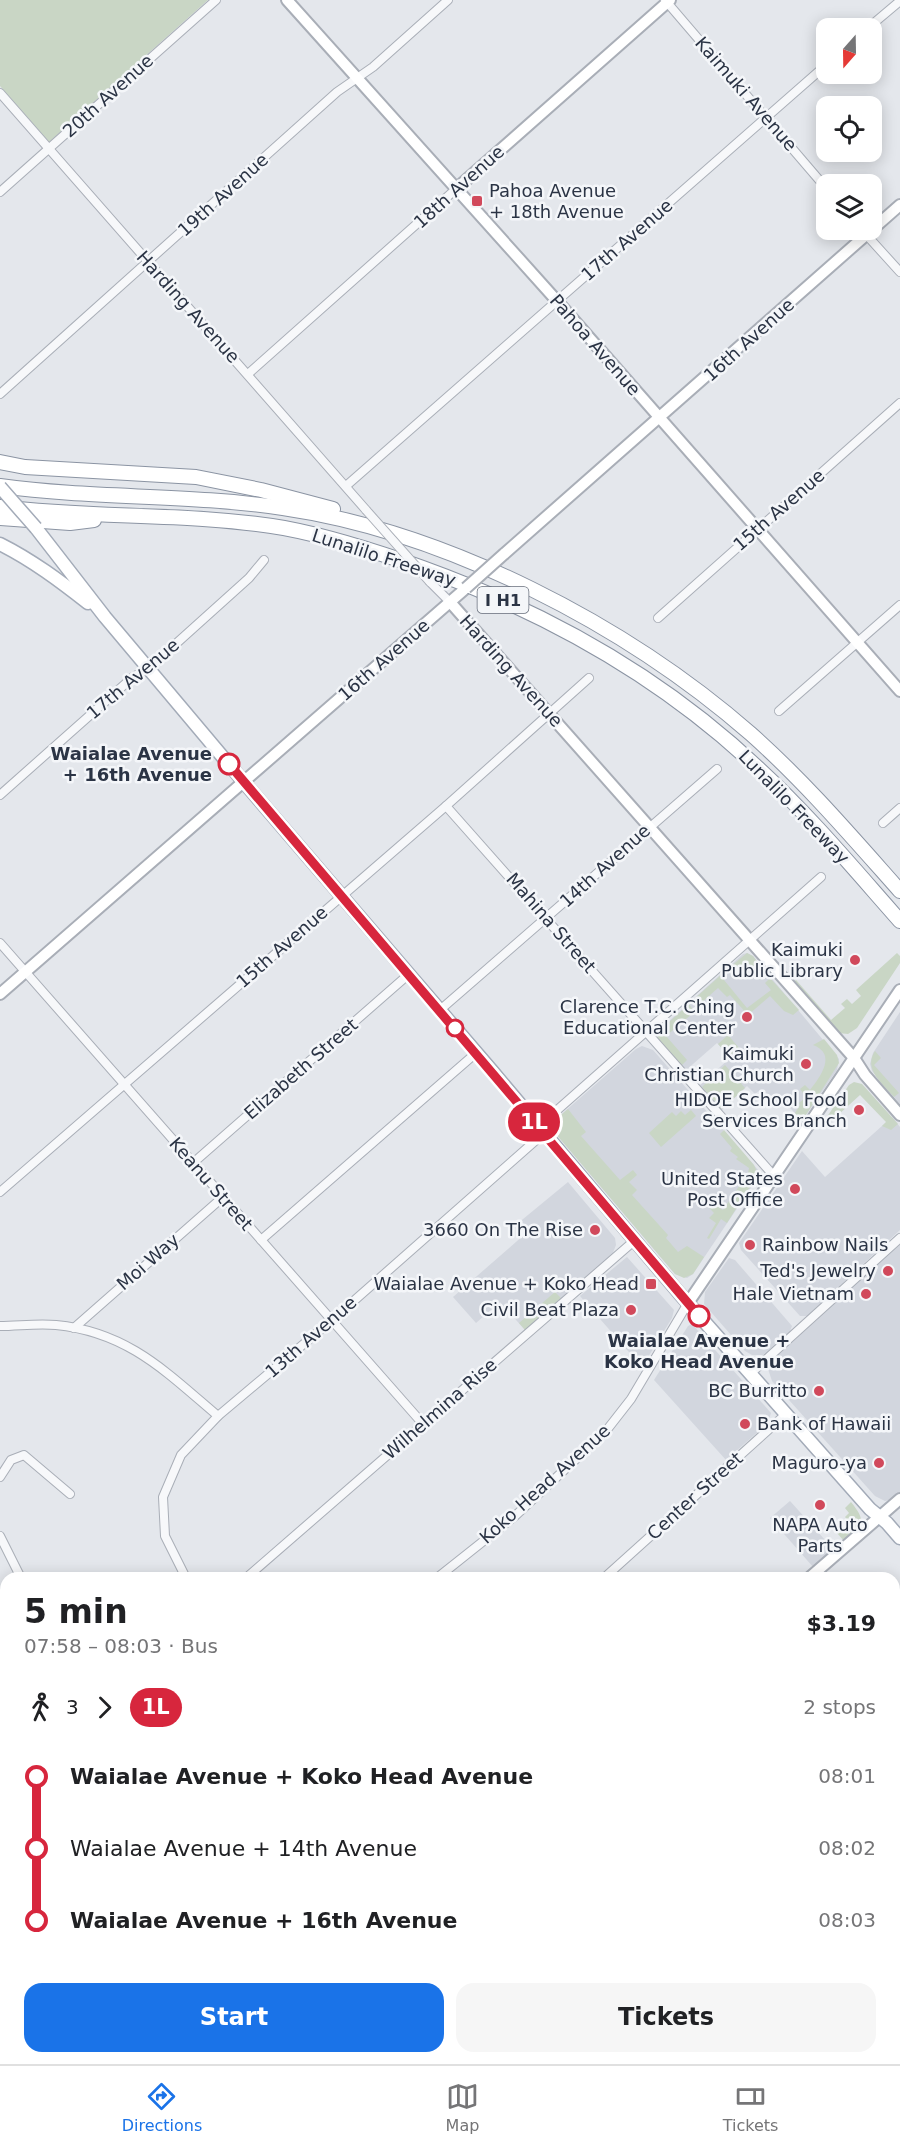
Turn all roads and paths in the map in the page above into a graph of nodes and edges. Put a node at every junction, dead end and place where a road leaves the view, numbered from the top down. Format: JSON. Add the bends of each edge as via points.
{"nodes":[{"id":1,"x":216,"y":0,"type":"edge"},
{"id":2,"x":288,"y":0,"type":"edge"},
{"id":3,"x":448,"y":0,"type":"edge"},
{"id":4,"x":667,"y":1,"type":"edge"},
{"id":5,"x":900,"y":1,"type":"edge"},
{"id":6,"x":880,"y":18,"type":"edge"},
{"id":7,"x":816,"y":74,"type":"edge"},
{"id":8,"x":357,"y":78,"type":"junction"},
{"id":9,"x":0,"y":93,"type":"edge"},
{"id":10,"x":766,"y":117,"type":"junction"},
{"id":11,"x":49,"y":149,"type":"junction"},
{"id":12,"x":816,"y":176,"type":"edge"},
{"id":13,"x":456,"y":189,"type":"junction"},
{"id":14,"x":0,"y":192,"type":"edge"},
{"id":15,"x":900,"y":205,"type":"edge"},
{"id":16,"x":882,"y":218,"type":"edge"},
{"id":17,"x":855,"y":240,"type":"edge"},
{"id":18,"x":871,"y":240,"type":"edge"},
{"id":19,"x":148,"y":262,"type":"junction"},
{"id":20,"x":900,"y":272,"type":"edge"},
{"id":21,"x":557,"y":302,"type":"junction"},
{"id":22,"x":248,"y":374,"type":"junction"},
{"id":23,"x":0,"y":394,"type":"edge"},
{"id":24,"x":900,"y":404,"type":"edge"},
{"id":25,"x":659,"y":419,"type":"junction"},
{"id":26,"x":0,"y":462,"type":"edge"},
{"id":27,"x":0,"y":486,"type":"edge"},
{"id":28,"x":346,"y":486,"type":"junction"},
{"id":29,"x":0,"y":507,"type":"edge"},
{"id":30,"x":135,"y":515,"type":"junction"},
{"id":31,"x":0,"y":518,"type":"edge"},
{"id":32,"x":758,"y":529,"type":"junction"},
{"id":33,"x":0,"y":544,"type":"edge"},
{"id":34,"x":464,"y":557,"type":"junction"},
{"id":35,"x":264,"y":560,"type":"dead end"},
{"id":36,"x":450,"y":602,"type":"junction"},
{"id":37,"x":900,"y":604,"type":"edge"},
{"id":38,"x":105,"y":617,"type":"junction"},
{"id":39,"x":658,"y":618,"type":"dead end"},
{"id":40,"x":858,"y":642,"type":"junction"},
{"id":41,"x":149,"y":668,"type":"junction"},
{"id":42,"x":589,"y":678,"type":"dead end"},
{"id":43,"x":900,"y":691,"type":"edge"},
{"id":44,"x":779,"y":711,"type":"dead end"},
{"id":45,"x":549,"y":714,"type":"junction"},
{"id":46,"x":717,"y":769,"type":"dead end"},
{"id":47,"x":244,"y":782,"type":"junction"},
{"id":48,"x":0,"y":795,"type":"edge"},
{"id":49,"x":446,"y":806,"type":"junction"},
{"id":50,"x":900,"y":807,"type":"edge"},
{"id":51,"x":883,"y":823,"type":"dead end"},
{"id":52,"x":649,"y":827,"type":"junction"},
{"id":53,"x":821,"y":877,"type":"dead end"},
{"id":54,"x":900,"y":891,"type":"edge"},
{"id":55,"x":341,"y":896,"type":"junction"},
{"id":56,"x":547,"y":918,"type":"junction"},
{"id":57,"x":900,"y":921,"type":"edge"},
{"id":58,"x":749,"y":940,"type":"junction"},
{"id":59,"x":0,"y":943,"type":"edge"},
{"id":60,"x":25,"y":972,"type":"junction"},
{"id":61,"x":409,"y":974,"type":"junction"},
{"id":62,"x":900,"y":990,"type":"edge"},
{"id":63,"x":0,"y":994,"type":"edge"},
{"id":64,"x":440,"y":1010,"type":"junction"},
{"id":65,"x":647,"y":1032,"type":"junction"},
{"id":66,"x":476,"y":1053,"type":"junction"},
{"id":67,"x":854,"y":1058,"type":"junction"},
{"id":68,"x":124,"y":1084,"type":"junction"},
{"id":69,"x":900,"y":1114,"type":"edge"},
{"id":70,"x":540,"y":1130,"type":"junction"},
{"id":71,"x":193,"y":1163,"type":"junction"},
{"id":72,"x":774,"y":1176,"type":"junction"},
{"id":73,"x":0,"y":1192,"type":"edge"},
{"id":74,"x":223,"y":1197,"type":"junction"},
{"id":75,"x":900,"y":1238,"type":"edge"},
{"id":76,"x":261,"y":1240,"type":"junction"},
{"id":77,"x":634,"y":1241,"type":"junction"},
{"id":78,"x":688,"y":1303,"type":"junction"},
{"id":79,"x":331,"y":1321,"type":"junction"},
{"id":80,"x":0,"y":1326,"type":"edge"},
{"id":81,"x":74,"y":1328,"type":"junction"},
{"id":82,"x":750,"y":1374,"type":"junction"},
{"id":83,"x":786,"y":1414,"type":"junction"},
{"id":84,"x":218,"y":1416,"type":"junction"},
{"id":85,"x":423,"y":1424,"type":"junction"},
{"id":86,"x":0,"y":1477,"type":"edge"},
{"id":87,"x":70,"y":1494,"type":"dead end"},
{"id":88,"x":900,"y":1499,"type":"edge"},
{"id":89,"x":880,"y":1517,"type":"junction"},
{"id":90,"x":0,"y":1536,"type":"edge"},
{"id":91,"x":900,"y":1538,"type":"edge"},
{"id":92,"x":18,"y":1572,"type":"edge"},
{"id":93,"x":183,"y":1572,"type":"edge"},
{"id":94,"x":253,"y":1572,"type":"edge"},
{"id":95,"x":445,"y":1572,"type":"edge"},
{"id":96,"x":611,"y":1572,"type":"edge"},
{"id":97,"x":816,"y":1572,"type":"edge"}],
"edges":[{"from":1,"to":11,"type":"street","name":"20th Avenue"},
{"from":2,"to":8,"type":"street","name":"Pahoa Avenue"},
{"from":3,"to":8,"type":"street","name":"19th Avenue"},
{"from":4,"to":10,"type":"street","name":"Kaimuki Avenue"},
{"from":4,"to":13,"type":"street","name":"18th Avenue"},
{"from":5,"to":6,"type":"street"},
{"from":7,"to":10,"type":"street","name":"17th Avenue"},
{"from":8,"to":13,"type":"street","name":"Pahoa Avenue"},
{"from":8,"to":19,"type":"street","name":"19th Avenue"},
{"from":9,"to":11,"type":"street","name":"Harding Avenue"},
{"from":10,"to":12,"type":"street","name":"Kaimuki Avenue"},
{"from":10,"to":21,"type":"street","name":"17th Avenue"},
{"from":11,"to":14,"type":"street","name":"20th Avenue"},
{"from":11,"to":19,"type":"street","name":"Harding Avenue"},
{"from":13,"to":21,"type":"street","name":"Pahoa Avenue"},
{"from":13,"to":22,"type":"street","name":"18th Avenue"},
{"from":15,"to":16,"type":"street","name":"16th Avenue"},
{"from":17,"to":25,"type":"street","name":"16th Avenue"},
{"from":18,"to":20,"type":"street"},
{"from":19,"to":22,"type":"street","name":"Harding Avenue"},
{"from":19,"to":23,"type":"street","name":"19th Avenue"},
{"from":21,"to":25,"type":"street","name":"Pahoa Avenue"},
{"from":21,"to":28,"type":"street","name":"17th Avenue"},
{"from":22,"to":28,"type":"street","name":"Harding Avenue"},
{"from":24,"to":32,"type":"street","name":"15th Avenue"},
{"from":25,"to":32,"type":"street","name":"Pahoa Avenue"},
{"from":25,"to":36,"type":"street","name":"16th Avenue","bridge":true},
{"from":26,"to":34,"type":"highway","via":[[25,467],[196,477],[261,490],[359,517]]},
{"from":27,"to":34,"type":"highway","name":"Lunalilo Freeway","number":"I H1","via":[[285,508],[371,526]]},
{"from":27,"to":38,"type":"main road","bridge":true},
{"from":28,"to":36,"type":"street","name":"Harding Avenue","bridge":true},
{"from":29,"to":30,"type":"highway","name":"Lunalilo Freeway","number":"I H1"},
{"from":30,"to":31,"type":"highway","via":[[70,523]]},
{"from":30,"to":57,"type":"highway","name":"Lunalilo Freeway","number":"I H1","via":[[283,528],[339,540],[456,580],[566,631],[662,690],[711,726],[821,831]]},
{"from":32,"to":39,"type":"street","name":"15th Avenue"},
{"from":32,"to":40,"type":"street","name":"Pahoa Avenue"},
{"from":33,"to":38,"type":"main road","via":[[60,581]]},
{"from":34,"to":54,"type":"highway","name":"Lunalilo Freeway","number":"I H1","via":[[599,626],[704,696],[806,786]]},
{"from":35,"to":41,"type":"street","name":"17th Avenue"},
{"from":36,"to":45,"type":"street","name":"Harding Avenue"},
{"from":36,"to":47,"type":"street","name":"16th Avenue"},
{"from":37,"to":40,"type":"street"},
{"from":38,"to":41,"type":"main road"},
{"from":40,"to":43,"type":"street","name":"Pahoa Avenue"},
{"from":40,"to":44,"type":"street"},
{"from":41,"to":47,"type":"main road"},
{"from":41,"to":48,"type":"street","name":"17th Avenue","via":[[133,677]]},
{"from":42,"to":45,"type":"street","name":"15th Avenue"},
{"from":45,"to":49,"type":"street","name":"15th Avenue"},
{"from":45,"to":52,"type":"street","name":"Harding Avenue"},
{"from":46,"to":52,"type":"street","name":"14th Avenue"},
{"from":47,"to":55,"type":"main road"},
{"from":47,"to":60,"type":"street","name":"16th Avenue"},
{"from":49,"to":55,"type":"street","name":"15th Avenue"},
{"from":49,"to":56,"type":"street","name":"Mahina Street"},
{"from":50,"to":51,"type":"street"},
{"from":52,"to":56,"type":"street","name":"14th Avenue"},
{"from":52,"to":58,"type":"street","name":"Harding Avenue"},
{"from":53,"to":58,"type":"street","name":"13th Avenue"},
{"from":55,"to":61,"type":"main road"},
{"from":55,"to":68,"type":"street","name":"15th Avenue"},
{"from":56,"to":64,"type":"street","name":"14th Avenue"},
{"from":56,"to":65,"type":"street","name":"Mahina Street"},
{"from":58,"to":65,"type":"street","name":"13th Avenue"},
{"from":58,"to":67,"type":"street","name":"Harding Avenue"},
{"from":59,"to":60,"type":"street","name":"Keanu Street"},
{"from":60,"to":63,"type":"street","name":"16th Avenue"},
{"from":60,"to":68,"type":"street","name":"Keanu Street"},
{"from":61,"to":64,"type":"main road"},
{"from":61,"to":71,"type":"street","name":"Elizabeth Street"},
{"from":62,"to":67,"type":"street","name":"Koko Head Avenue"},
{"from":64,"to":66,"type":"main road"},
{"from":65,"to":70,"type":"street","name":"13th Avenue"},
{"from":65,"to":72,"type":"street","name":"Mahina Street"},
{"from":66,"to":70,"type":"main road"},
{"from":66,"to":76,"type":"street"},
{"from":67,"to":69,"type":"street","name":"Harding Avenue"},
{"from":67,"to":72,"type":"street","name":"Koko Head Avenue"},
{"from":68,"to":71,"type":"street","name":"Keanu Street"},
{"from":68,"to":73,"type":"street","name":"15th Avenue"},
{"from":70,"to":77,"type":"main road"},
{"from":70,"to":79,"type":"street","name":"13th Avenue"},
{"from":71,"to":74,"type":"street","name":"Keanu Street"},
{"from":72,"to":78,"type":"street","name":"Koko Head Avenue"},
{"from":74,"to":76,"type":"street","name":"Keanu Street"},
{"from":74,"to":81,"type":"street","name":"Moi Way"},
{"from":75,"to":82,"type":"street"},
{"from":76,"to":79,"type":"street","name":"Keanu Street"},
{"from":77,"to":78,"type":"main road"},
{"from":77,"to":85,"type":"street","name":"Wilhelmina Rise"},
{"from":78,"to":82,"type":"main road"},
{"from":78,"to":95,"type":"street","name":"Koko Head Avenue","via":[[635,1393],[606,1431],[515,1516]]},
{"from":79,"to":84,"type":"street","name":"13th Avenue"},
{"from":79,"to":85,"type":"street","name":"Keanu Street"},
{"from":80,"to":81,"type":"street","via":[[54,1324]]},
{"from":81,"to":84,"type":"street","via":[[114,1339],[138,1351]]},
{"from":82,"to":83,"type":"main road"},
{"from":83,"to":89,"type":"main road"},
{"from":83,"to":96,"type":"street","name":"Center Street"},
{"from":84,"to":93,"type":"street","name":"13th Avenue","via":[[181,1455],[163,1497],[165,1536]]},
{"from":85,"to":94,"type":"street","name":"Wilhelmina Rise"},
{"from":86,"to":87,"type":"street","via":[[11,1460],[24,1455]]},
{"from":88,"to":89,"type":"street"},
{"from":89,"to":91,"type":"main road"},
{"from":89,"to":97,"type":"street"},
{"from":90,"to":92,"type":"street"}]}
